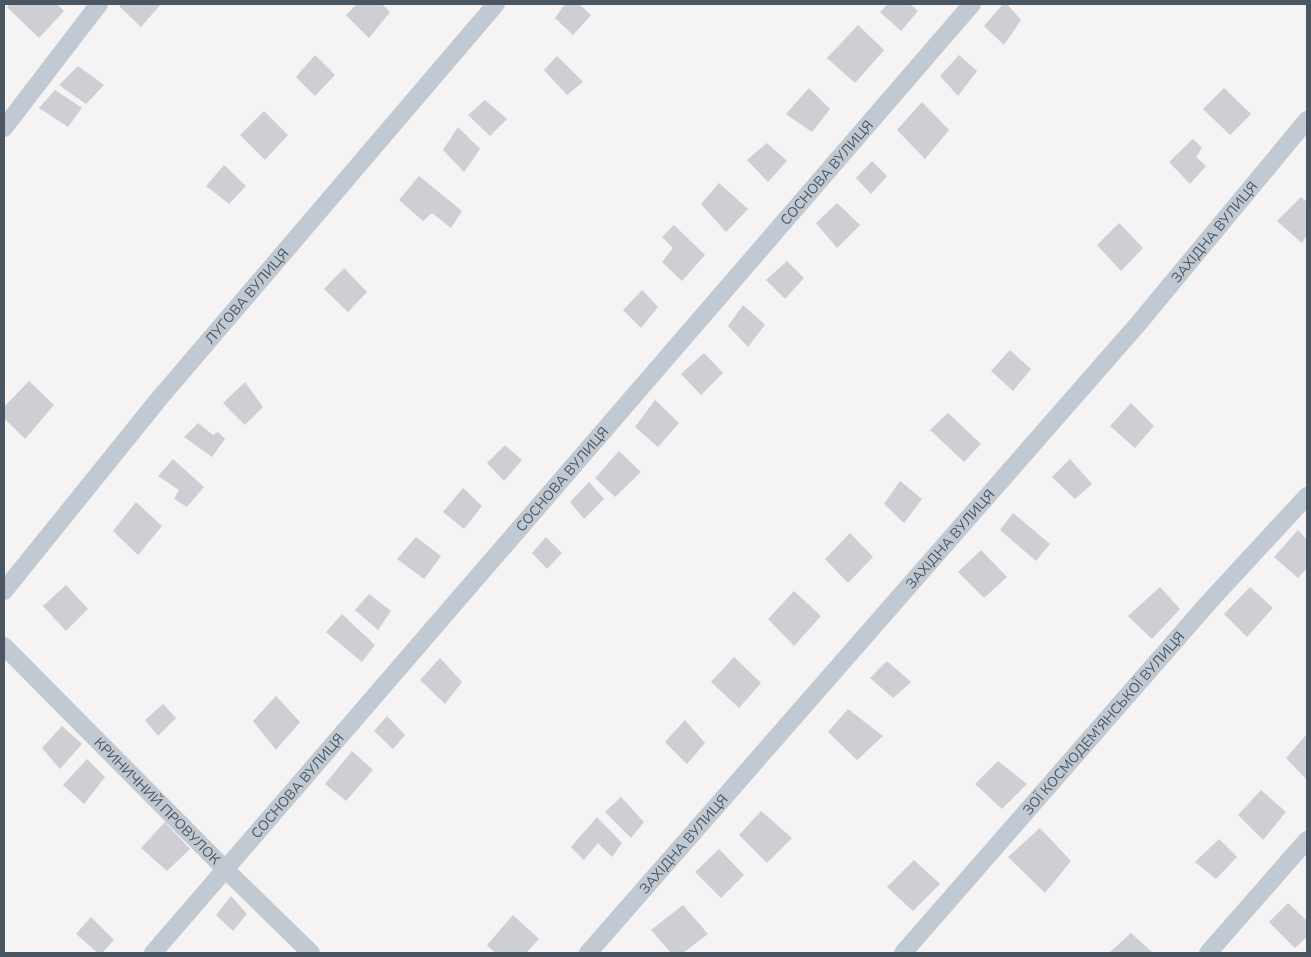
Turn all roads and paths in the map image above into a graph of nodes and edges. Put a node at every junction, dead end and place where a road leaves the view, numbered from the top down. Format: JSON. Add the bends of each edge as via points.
{"nodes":[{"id":1,"x":99,"y":4,"type":"edge"},
{"id":2,"x":496,"y":4,"type":"edge"},
{"id":3,"x":972,"y":4,"type":"edge"},
{"id":4,"x":1307,"y":120,"type":"edge"},
{"id":5,"x":4,"y":128,"type":"edge"},
{"id":6,"x":1307,"y":496,"type":"edge"},
{"id":7,"x":4,"y":590,"type":"edge"},
{"id":8,"x":4,"y":646,"type":"edge"},
{"id":9,"x":1307,"y":840,"type":"edge"},
{"id":10,"x":226,"y":870,"type":"junction"},
{"id":11,"x":154,"y":953,"type":"edge"},
{"id":12,"x":311,"y":953,"type":"edge"},
{"id":13,"x":588,"y":953,"type":"edge"},
{"id":14,"x":903,"y":953,"type":"edge"},
{"id":15,"x":1208,"y":953,"type":"edge"}],
"edges":[{"from":1,"to":5,"type":"street"},
{"from":2,"to":7,"type":"street","name":"ЛУГОВА ВУЛИЦЯ","via":[[158,400]]},
{"from":3,"to":10,"type":"street","name":"СОСНОВА ВУЛИЦЯ"},
{"from":4,"to":13,"type":"street","name":"ЗАХІДНА ВУЛИЦЯ","via":[[1138,324]]},
{"from":6,"to":14,"type":"street","name":"ЗОЇ КОСМОДЕМ’ЯНСЬКОЇ ВУЛИЦЯ","via":[[1209,602]]},
{"from":8,"to":10,"type":"street","name":"КРИНИЧНИЙ ПРОВУЛОК"},
{"from":9,"to":15,"type":"street"},
{"from":10,"to":11,"type":"street","name":"СОСНОВА ВУЛИЦЯ"},
{"from":10,"to":12,"type":"street","name":"КРИНИЧНИЙ ПРОВУЛОК"}]}
